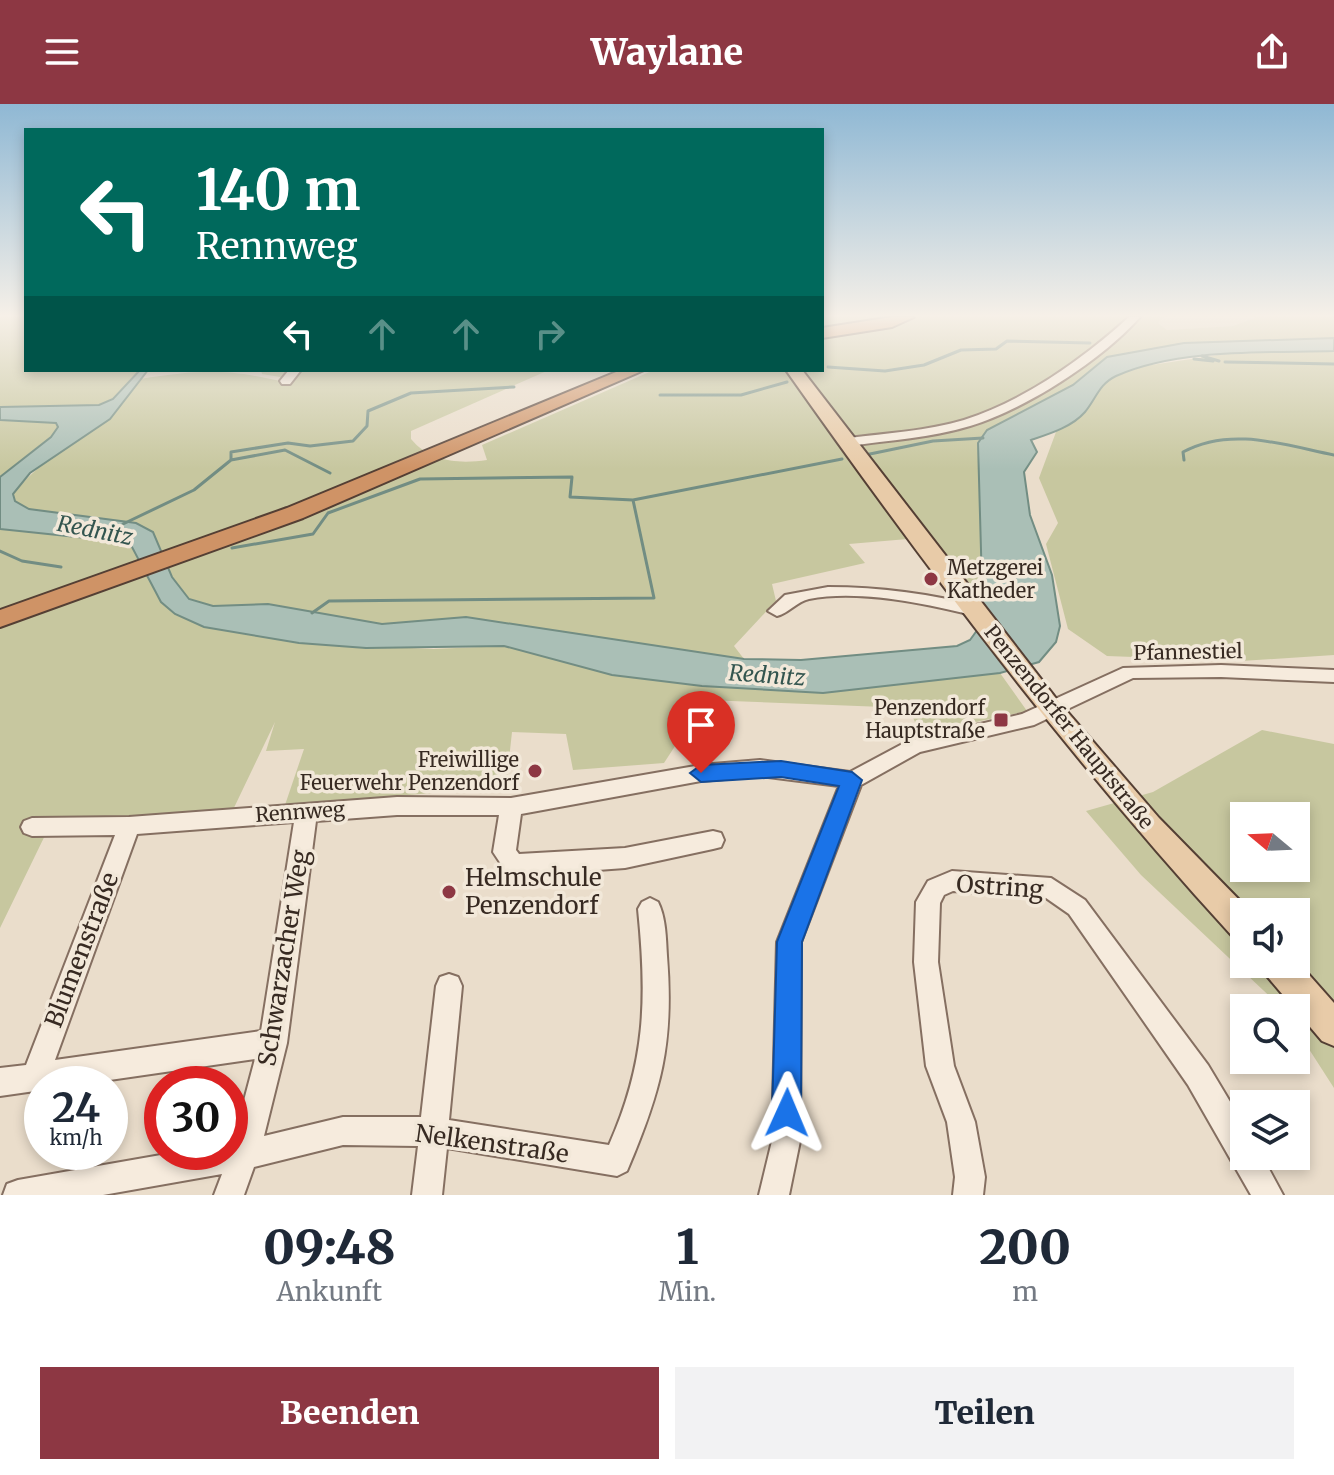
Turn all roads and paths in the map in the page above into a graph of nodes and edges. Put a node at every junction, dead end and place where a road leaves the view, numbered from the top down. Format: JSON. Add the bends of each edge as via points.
{"nodes":[{"id":1,"x":1068,"y":368,"type":"edge"},
{"id":2,"x":293,"y":372,"type":"edge"},
{"id":3,"x":607,"y":372,"type":"edge"},
{"id":4,"x":631,"y":372,"type":"edge"},
{"id":5,"x":796,"y":372,"type":"edge"},
{"id":6,"x":286,"y":381,"type":"dead end"},
{"id":7,"x":467,"y":437,"type":"junction"},
{"id":8,"x":854,"y":447,"type":"junction"},
{"id":9,"x":0,"y":606,"type":"edge"},
{"id":10,"x":777,"y":611,"type":"dead end"},
{"id":11,"x":979,"y":616,"type":"junction"},
{"id":12,"x":0,"y":619,"type":"edge"},
{"id":13,"x":1334,"y":676,"type":"edge"},
{"id":14,"x":1049,"y":708,"type":"junction"},
{"id":15,"x":852,"y":780,"type":"junction"},
{"id":16,"x":511,"y":807,"type":"junction"},
{"id":17,"x":306,"y":811,"type":"junction"},
{"id":18,"x":129,"y":826,"type":"junction"},
{"id":19,"x":32,"y":827,"type":"dead end"},
{"id":20,"x":713,"y":840,"type":"dead end"},
{"id":21,"x":650,"y":909,"type":"dead end"},
{"id":22,"x":1230,"y":912,"type":"edge"},
{"id":23,"x":1290,"y":978,"type":"edge"},
{"id":24,"x":449,"y":986,"type":"dead end"},
{"id":25,"x":1334,"y":1029,"type":"edge"},
{"id":26,"x":274,"y":1043,"type":"junction"},
{"id":27,"x":39,"y":1066,"type":"edge"},
{"id":28,"x":97,"y":1066,"type":"edge"},
{"id":29,"x":24,"y":1077,"type":"edge"},
{"id":30,"x":0,"y":1082,"type":"edge"},
{"id":31,"x":1230,"y":1129,"type":"edge"},
{"id":32,"x":436,"y":1132,"type":"junction"},
{"id":33,"x":248,"y":1143,"type":"edge"},
{"id":34,"x":248,"y":1154,"type":"edge"},
{"id":35,"x":160,"y":1170,"type":"edge"},
{"id":36,"x":239,"y":1170,"type":"edge"},
{"id":37,"x":1254,"y":1170,"type":"edge"},
{"id":38,"x":18,"y":1195,"type":"edge"},
{"id":39,"x":229,"y":1195,"type":"edge"},
{"id":40,"x":427,"y":1195,"type":"edge"},
{"id":41,"x":774,"y":1195,"type":"edge"},
{"id":42,"x":968,"y":1195,"type":"edge"},
{"id":43,"x":1268,"y":1195,"type":"edge"}],
"edges":[{"from":1,"to":8,"type":"street","via":[[988,416]]},
{"from":2,"to":6,"type":"street"},
{"from":3,"to":7,"type":"highway"},
{"from":4,"to":7,"type":"highway"},
{"from":5,"to":8,"type":"main road","name":"Penzendorfer Hauptstraße"},
{"from":7,"to":9,"type":"highway"},
{"from":7,"to":12,"type":"highway","via":[[295,513]]},
{"from":8,"to":11,"type":"main road","name":"Penzendorfer Hauptstraße"},
{"from":10,"to":11,"type":"street","via":[[792,598],[816,593],[943,601]]},
{"from":11,"to":14,"type":"main road","name":"Penzendorfer Hauptstraße"},
{"from":13,"to":14,"type":"street","name":"Pfannestiel","via":[[1130,672]]},
{"from":14,"to":15,"type":"street","name":"Pfannestiel","via":[[1027,720],[915,746]]},
{"from":14,"to":22,"type":"main road","name":"Penzendorfer Hauptstraße"},
{"from":15,"to":16,"type":"street","name":"Rennweg","via":[[760,768],[701,773]]},
{"from":15,"to":41,"type":"street","via":[[789,942],[786,1141]]},
{"from":16,"to":17,"type":"street","name":"Rennweg"},
{"from":16,"to":20,"type":"street","via":[[504,852],[513,863],[625,858]]},
{"from":17,"to":18,"type":"street","name":"Rennweg"},
{"from":17,"to":26,"type":"street","name":"Schwarzacher Weg"},
{"from":18,"to":19,"type":"street","name":"Rennweg"},
{"from":18,"to":27,"type":"street","name":"Blumenstraße"},
{"from":21,"to":32,"type":"street","name":"Nelkenstraße","via":[[658,974],[654,1028],[646,1086],[617,1161]]},
{"from":23,"to":25,"type":"main road"},
{"from":24,"to":32,"type":"street"},
{"from":26,"to":28,"type":"street"},
{"from":26,"to":33,"type":"street","name":"Schwarzacher Weg"},
{"from":29,"to":30,"type":"street"},
{"from":31,"to":42,"type":"street","name":"Ostring","via":[[1198,1075],[1077,907],[1051,888],[952,881],[936,888],[928,902],[926,962],[940,1066],[961,1122]]},
{"from":32,"to":34,"type":"street","name":"Nelkenstraße","via":[[343,1131]]},
{"from":32,"to":40,"type":"street"},
{"from":35,"to":38,"type":"street","name":"Nelkenstraße"},
{"from":36,"to":39,"type":"street","name":"Schwarzacher Weg"},
{"from":37,"to":43,"type":"street","name":"Ostring"}]}
